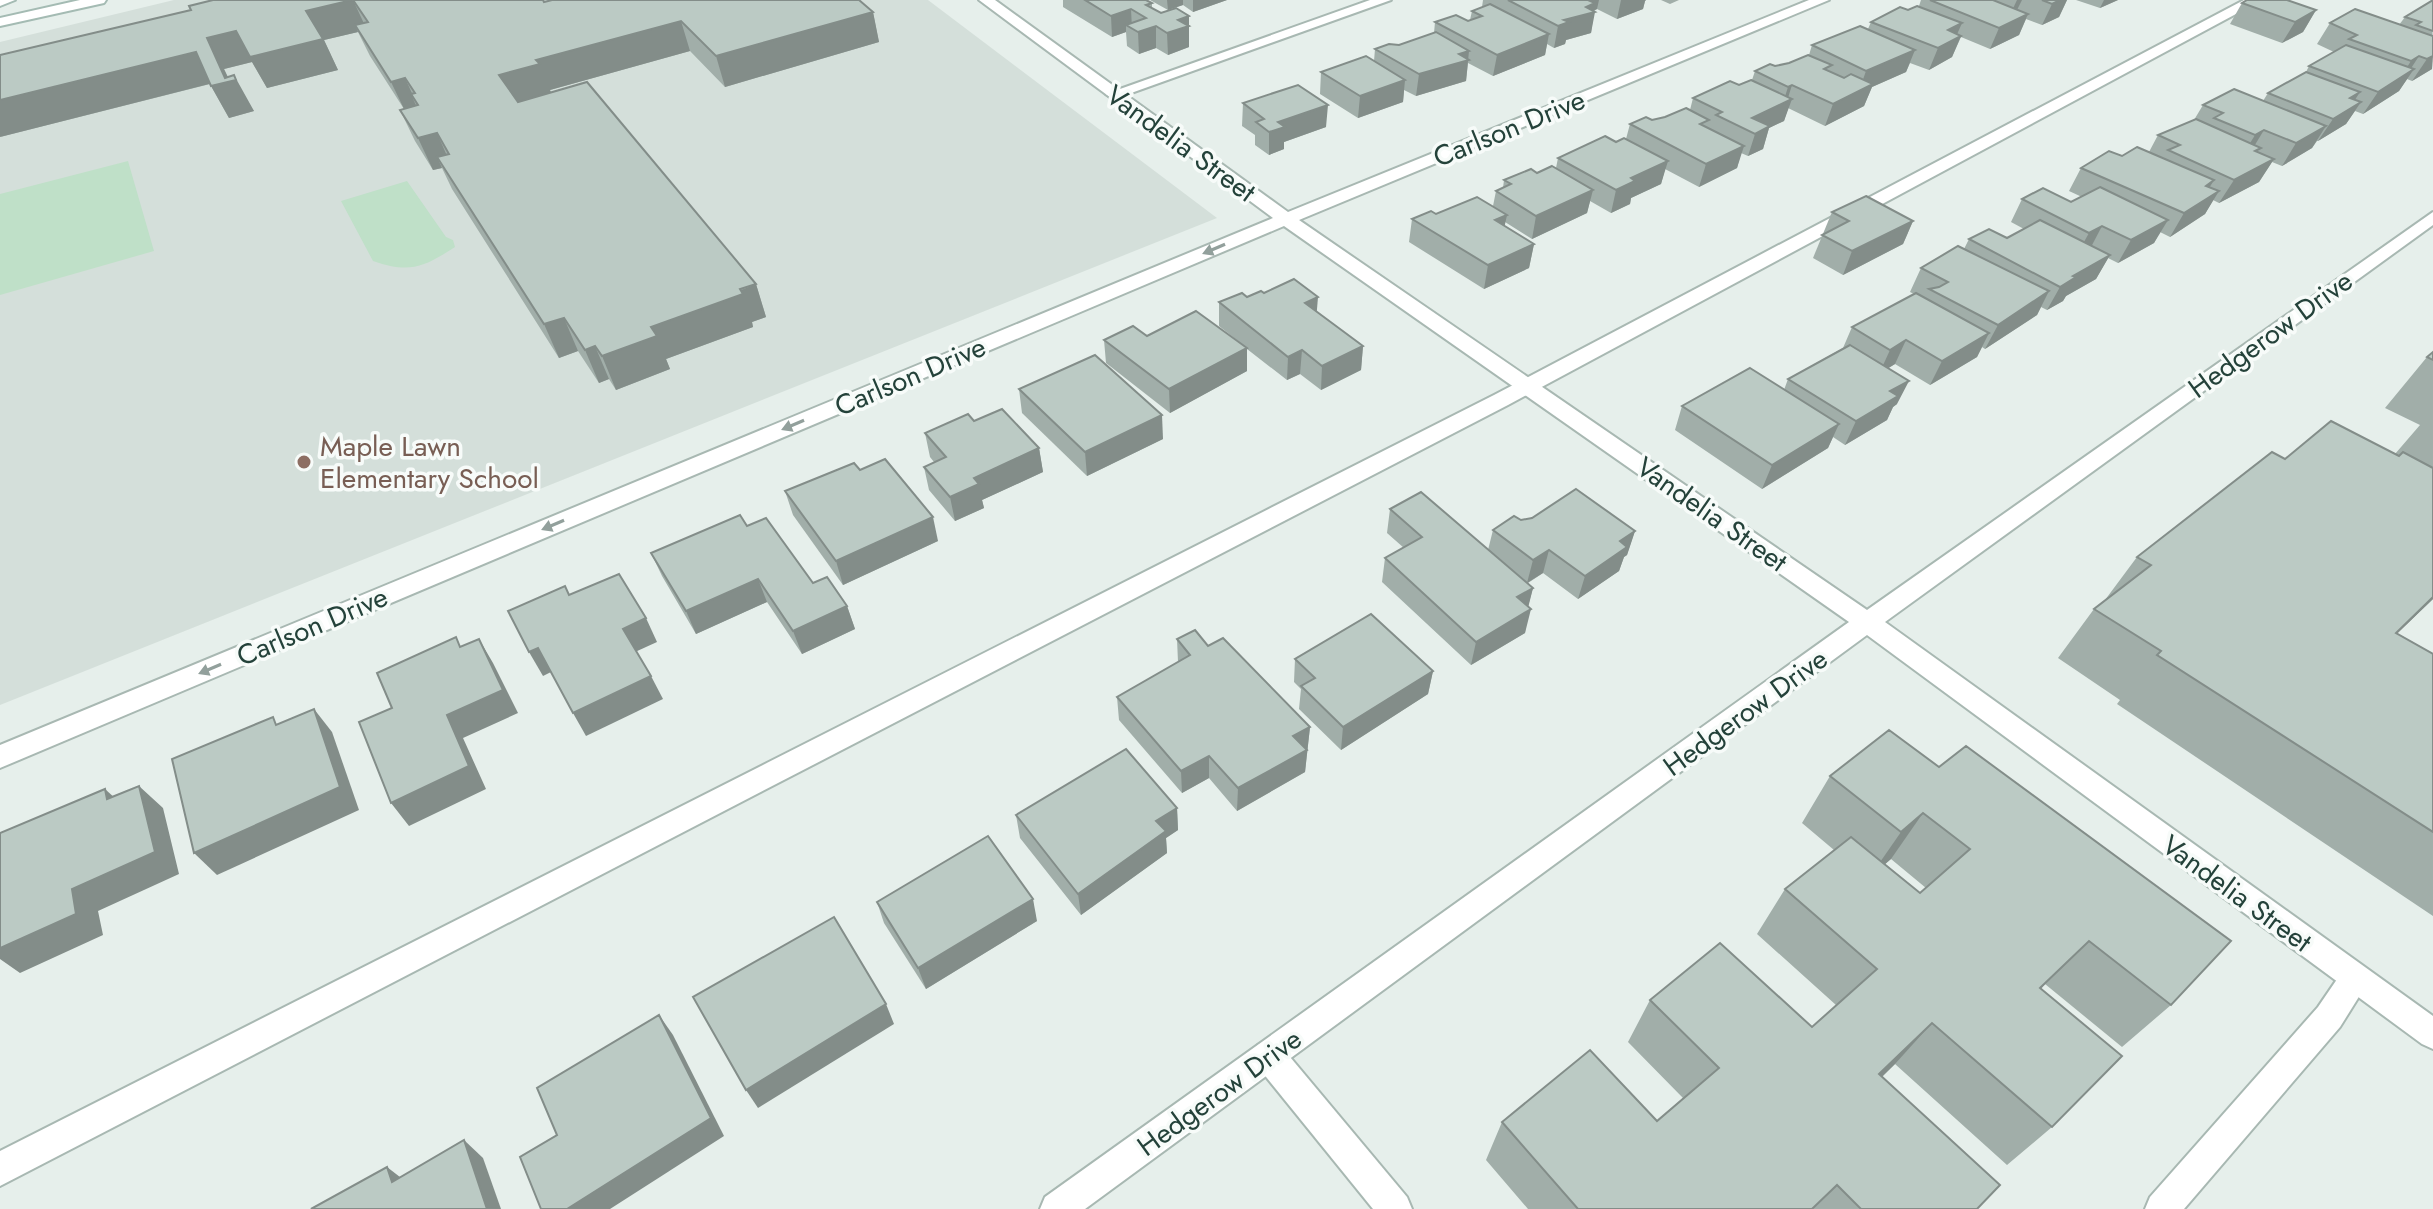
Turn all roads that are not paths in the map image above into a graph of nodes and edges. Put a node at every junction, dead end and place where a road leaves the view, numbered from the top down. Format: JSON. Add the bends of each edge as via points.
{"nodes":[{"id":1,"x":8,"y":0,"type":"edge"},
{"id":2,"x":99,"y":0,"type":"edge"},
{"id":3,"x":986,"y":0,"type":"edge"},
{"id":4,"x":1384,"y":0,"type":"edge"},
{"id":5,"x":1822,"y":0,"type":"edge"},
{"id":6,"x":2255,"y":0,"type":"edge"},
{"id":7,"x":0,"y":2,"type":"edge"},
{"id":8,"x":0,"y":22,"type":"edge"},
{"id":9,"x":1114,"y":94,"type":"junction"},
{"id":10,"x":2433,"y":217,"type":"edge"},
{"id":11,"x":1286,"y":219,"type":"junction"},
{"id":12,"x":1529,"y":386,"type":"junction"},
{"id":13,"x":1867,"y":622,"type":"junction"},
{"id":14,"x":0,"y":757,"type":"edge"},
{"id":15,"x":2355,"y":979,"type":"junction"},
{"id":16,"x":2433,"y":1034,"type":"edge"},
{"id":17,"x":1269,"y":1056,"type":"junction"},
{"id":18,"x":0,"y":1169,"type":"edge"},
{"id":19,"x":1057,"y":1209,"type":"edge"},
{"id":20,"x":1395,"y":1209,"type":"edge"},
{"id":21,"x":2162,"y":1209,"type":"edge"}],
"edges":[{"from":1,"to":7,"type":"street"},
{"from":2,"to":8,"type":"street"},
{"from":3,"to":9,"type":"street","name":"Vandelia Street"},
{"from":4,"to":9,"type":"street"},
{"from":5,"to":11,"type":"street","name":"Carlson Drive"},
{"from":6,"to":12,"type":"street"},
{"from":9,"to":11,"type":"street","name":"Vandelia Street"},
{"from":10,"to":13,"type":"street","name":"Hedgerow Drive"},
{"from":11,"to":12,"type":"street","name":"Vandelia Street"},
{"from":11,"to":14,"type":"street","name":"Carlson Drive","one_way":true},
{"from":12,"to":13,"type":"street","name":"Vandelia Street"},
{"from":12,"to":18,"type":"street"},
{"from":13,"to":15,"type":"street","name":"Vandelia Street"},
{"from":13,"to":17,"type":"street","name":"Hedgerow Drive"},
{"from":15,"to":16,"type":"street","name":"Vandelia Street"},
{"from":15,"to":21,"type":"street","via":[[2329,1017]]},
{"from":17,"to":19,"type":"street","name":"Hedgerow Drive"},
{"from":17,"to":20,"type":"street"}]}
